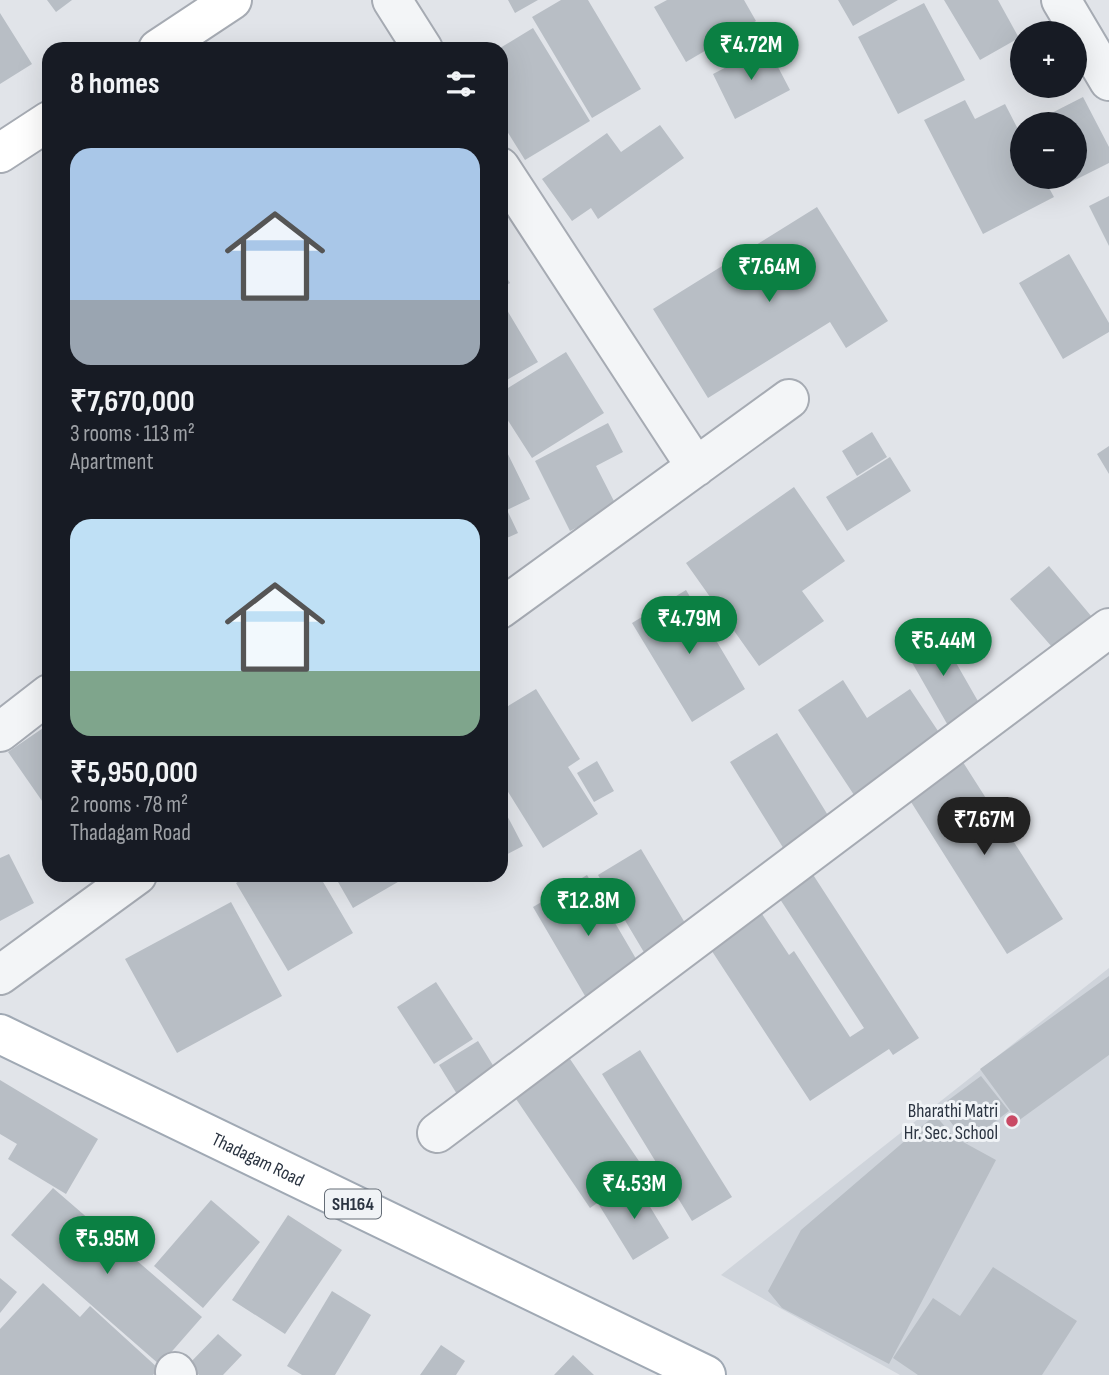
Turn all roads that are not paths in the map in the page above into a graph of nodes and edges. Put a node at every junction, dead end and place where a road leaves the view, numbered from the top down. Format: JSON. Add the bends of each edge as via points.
{"nodes":[{"id":1,"x":232,"y":0,"type":"edge"},
{"id":2,"x":391,"y":0,"type":"edge"},
{"id":3,"x":1061,"y":0,"type":"edge"},
{"id":4,"x":169,"y":42,"type":"edge"},
{"id":5,"x":419,"y":42,"type":"edge"},
{"id":6,"x":1109,"y":80,"type":"edge"},
{"id":7,"x":42,"y":126,"type":"edge"},
{"id":8,"x":0,"y":153,"type":"edge"},
{"id":9,"x":508,"y":179,"type":"edge"},
{"id":10,"x":789,"y":399,"type":"dead end"},
{"id":11,"x":696,"y":467,"type":"junction"},
{"id":12,"x":508,"y":603,"type":"edge"},
{"id":13,"x":1109,"y":628,"type":"edge"},
{"id":14,"x":42,"y":699,"type":"edge"},
{"id":15,"x":0,"y":732,"type":"edge"},
{"id":16,"x":127,"y":882,"type":"edge"},
{"id":17,"x":0,"y":975,"type":"edge"},
{"id":18,"x":0,"y":1034,"type":"edge"},
{"id":19,"x":437,"y":1133,"type":"dead end"},
{"id":20,"x":706,"y":1375,"type":"edge"}],
"edges":[{"from":1,"to":4,"type":"main road"},
{"from":2,"to":5,"type":"street"},
{"from":3,"to":6,"type":"street"},
{"from":7,"to":8,"type":"main road"},
{"from":9,"to":11,"type":"street"},
{"from":10,"to":11,"type":"street"},
{"from":11,"to":12,"type":"street"},
{"from":13,"to":19,"type":"street"},
{"from":14,"to":15,"type":"street"},
{"from":16,"to":17,"type":"street"},
{"from":18,"to":20,"type":"main road","name":"Thadagam Road","number":"SH164"}]}
